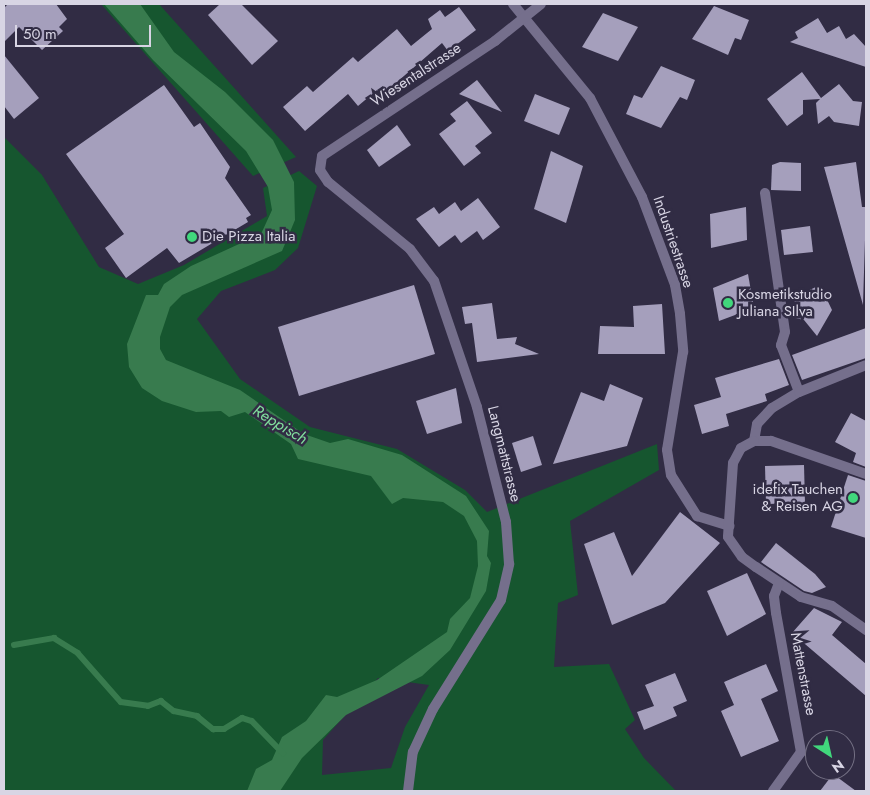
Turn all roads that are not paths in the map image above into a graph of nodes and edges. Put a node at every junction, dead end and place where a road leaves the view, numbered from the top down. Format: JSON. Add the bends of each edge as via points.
{"nodes":[{"id":1,"x":514,"y":4,"type":"edge"},
{"id":2,"x":540,"y":4,"type":"edge"},
{"id":3,"x":526,"y":18,"type":"junction"},
{"id":4,"x":322,"y":156,"type":"joint"},
{"id":5,"x":765,"y":193,"type":"dead end"},
{"id":6,"x":866,"y":365,"type":"edge"},
{"id":7,"x":798,"y":392,"type":"junction"},
{"id":8,"x":754,"y":441,"type":"junction"},
{"id":9,"x":866,"y":474,"type":"edge"},
{"id":10,"x":729,"y":526,"type":"junction"},
{"id":11,"x":779,"y":583,"type":"junction"},
{"id":12,"x":866,"y":630,"type":"edge"},
{"id":13,"x":408,"y":791,"type":"edge"},
{"id":14,"x":773,"y":791,"type":"edge"}],
"edges":[{"from":1,"to":3,"type":"street","name":"Industriestrasse"},
{"from":2,"to":3,"type":"street","name":"Wiesentalstrasse"},
{"from":3,"to":4,"type":"street","name":"Wiesentalstrasse"},
{"from":3,"to":10,"type":"street","name":"Industriestrasse","via":[[590,98],[642,197],[675,285],[680,314],[683,352],[667,450],[671,475],[696,516]]},
{"from":4,"to":13,"type":"street","name":"Langmattstrasse","via":[[320,170],[328,182],[410,248],[434,281],[477,407],[506,522],[509,564],[501,600],[433,709],[414,752]]},
{"from":5,"to":7,"type":"street","via":[[785,332],[781,345]]},
{"from":6,"to":7,"type":"street"},
{"from":7,"to":8,"type":"street","via":[[757,424]]},
{"from":8,"to":9,"type":"street","via":[[771,441]]},
{"from":8,"to":10,"type":"street","via":[[741,448],[733,463]]},
{"from":10,"to":11,"type":"street","via":[[728,537],[737,552]]},
{"from":11,"to":12,"type":"street","via":[[801,597],[832,606]]},
{"from":11,"to":14,"type":"street","name":"Mattenstrasse","via":[[776,614],[802,752]]}]}
